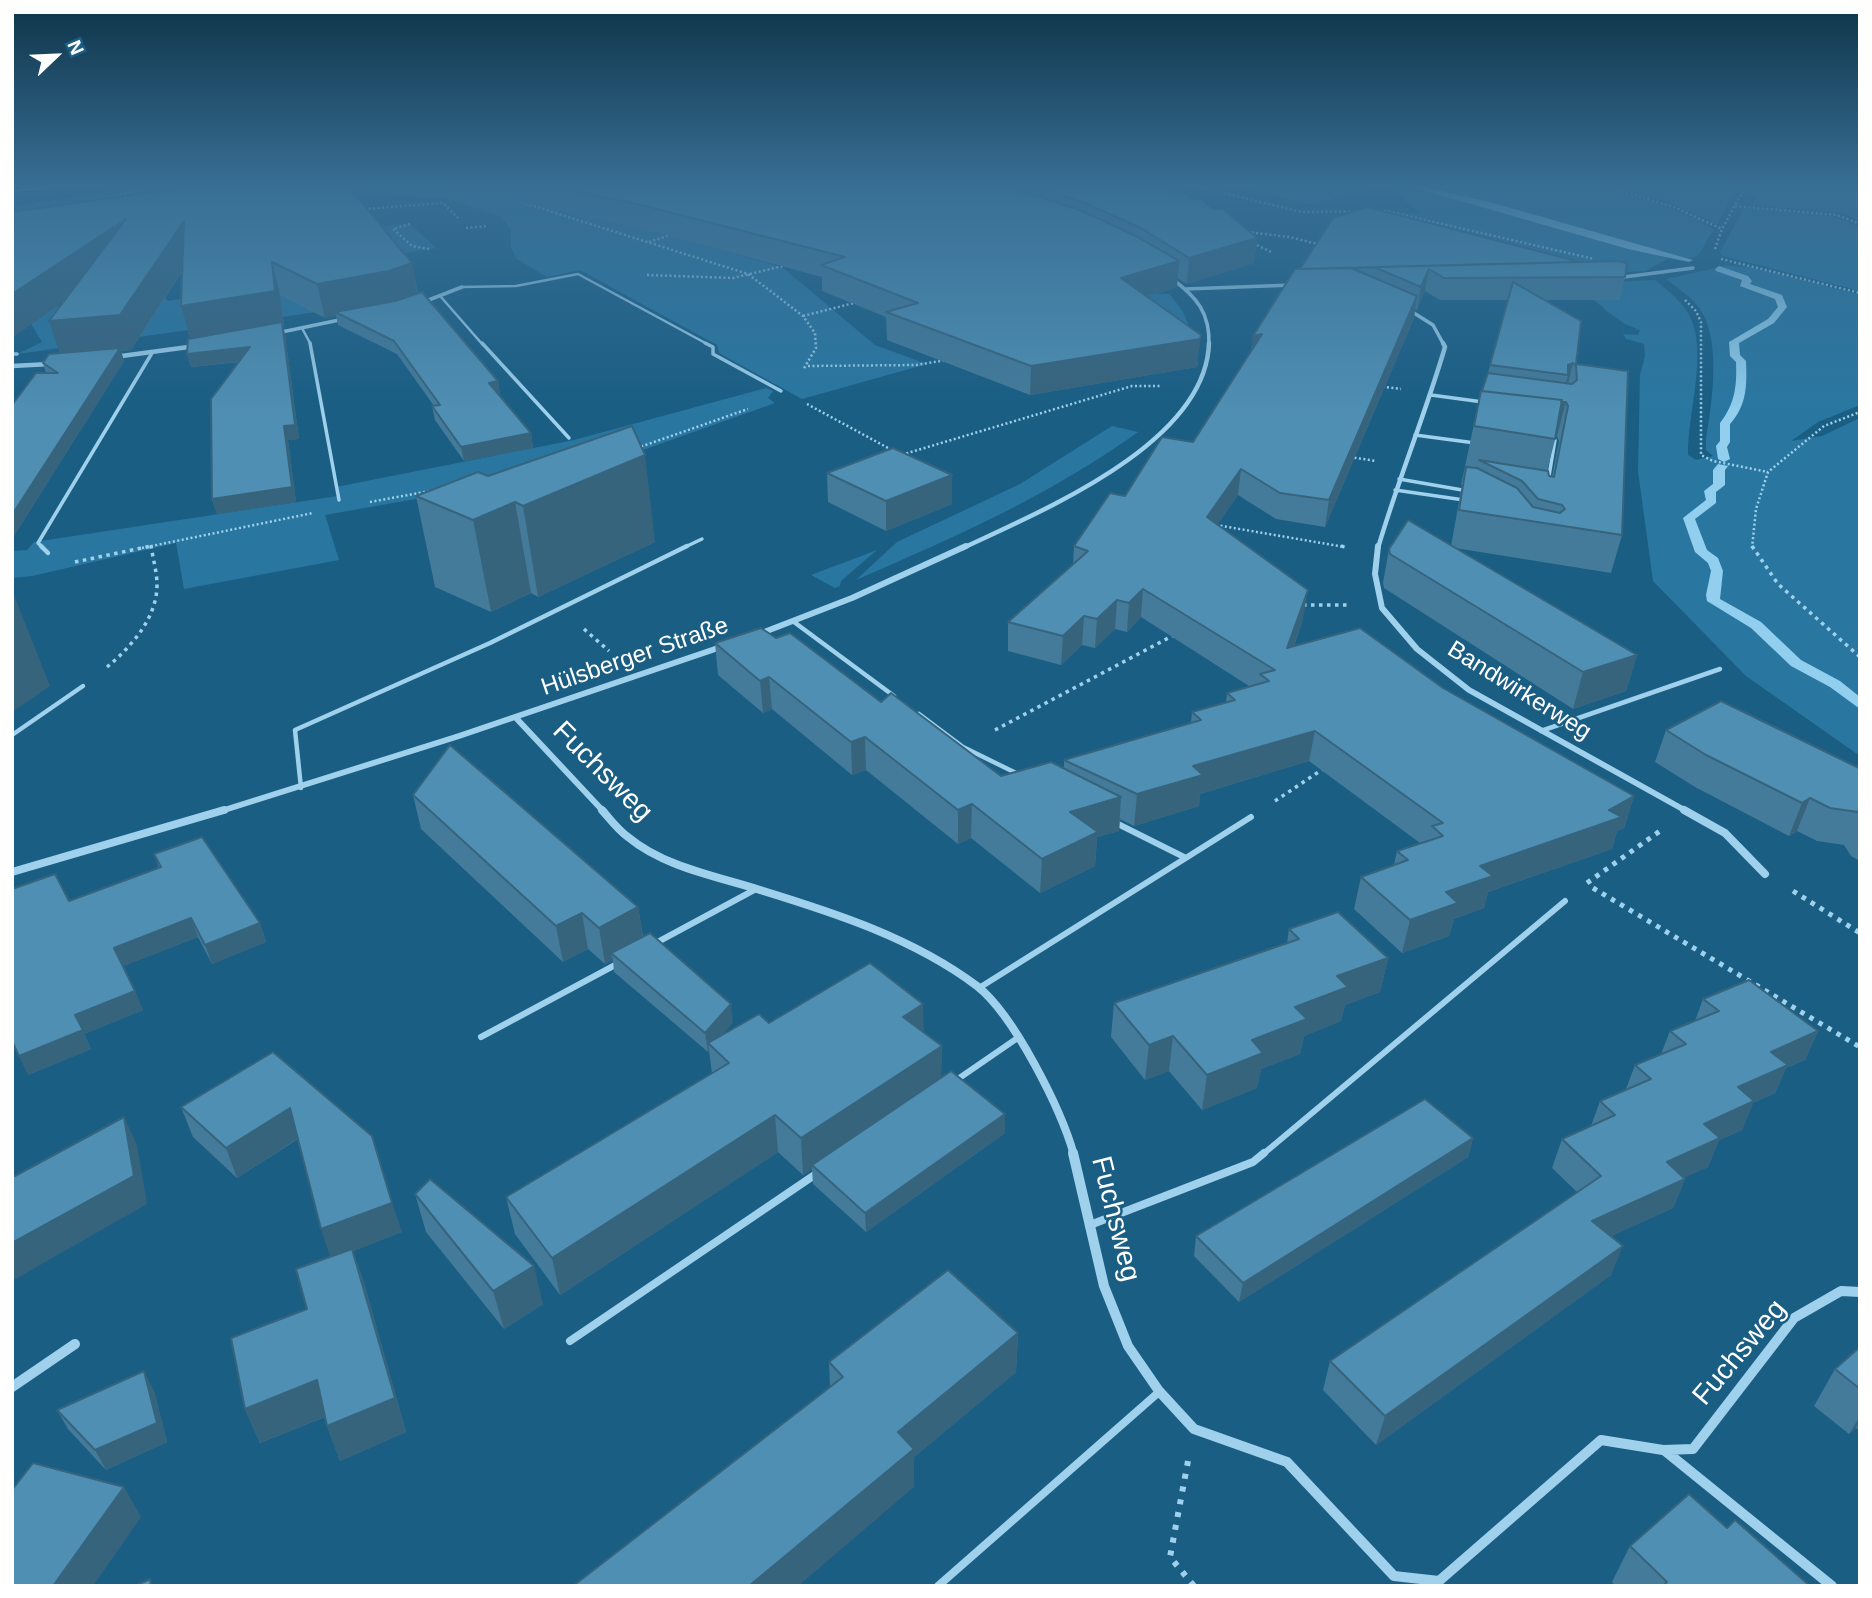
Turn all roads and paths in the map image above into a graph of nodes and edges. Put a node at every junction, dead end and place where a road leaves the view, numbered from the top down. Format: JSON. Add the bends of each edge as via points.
{"nodes":[{"id":1,"x":709,"y":262,"type":"edge"},
{"id":2,"x":1732,"y":262,"type":"edge"},
{"id":3,"x":790,"y":264,"type":"edge"},
{"id":4,"x":1693,"y":268,"type":"dead end"},
{"id":5,"x":748,"y":274,"type":"junction"},
{"id":6,"x":1656,"y":275,"type":"junction"},
{"id":7,"x":674,"y":276,"type":"dead end"},
{"id":8,"x":1168,"y":276,"type":"edge"},
{"id":9,"x":1606,"y":279,"type":"edge"},
{"id":10,"x":1294,"y":285,"type":"edge"},
{"id":11,"x":462,"y":287,"type":"joint"},
{"id":12,"x":1185,"y":289,"type":"junction"},
{"id":13,"x":1860,"y":293,"type":"edge"},
{"id":14,"x":441,"y":297,"type":"junction"},
{"id":15,"x":860,"y":302,"type":"edge"},
{"id":16,"x":418,"y":304,"type":"edge"},
{"id":17,"x":1401,"y":306,"type":"edge"},
{"id":18,"x":803,"y":316,"type":"junction"},
{"id":19,"x":352,"y":318,"type":"edge"},
{"id":20,"x":302,"y":328,"type":"junction"},
{"id":21,"x":267,"y":334,"type":"edge"},
{"id":22,"x":207,"y":345,"type":"edge"},
{"id":23,"x":816,"y":348,"type":"dead end"},
{"id":24,"x":152,"y":352,"type":"junction"},
{"id":25,"x":958,"y":356,"type":"edge"},
{"id":26,"x":109,"y":358,"type":"edge"},
{"id":27,"x":51,"y":364,"type":"edge"},
{"id":28,"x":12,"y":366,"type":"edge"},
{"id":29,"x":808,"y":366,"type":"dead end"},
{"id":30,"x":1141,"y":384,"type":"dead end"},
{"id":31,"x":1366,"y":384,"type":"edge"},
{"id":32,"x":1378,"y":386,"type":"edge"},
{"id":33,"x":781,"y":391,"type":"dead end"},
{"id":34,"x":1431,"y":395,"type":"junction"},
{"id":35,"x":804,"y":402,"type":"dead end"},
{"id":36,"x":1484,"y":402,"type":"edge"},
{"id":37,"x":1860,"y":412,"type":"edge"},
{"id":38,"x":723,"y":418,"type":"dead end"},
{"id":39,"x":1415,"y":435,"type":"junction"},
{"id":40,"x":569,"y":438,"type":"dead end"},
{"id":41,"x":1555,"y":440,"type":"edge"},
{"id":42,"x":1484,"y":445,"type":"edge"},
{"id":43,"x":629,"y":451,"type":"edge"},
{"id":44,"x":1540,"y":452,"type":"edge"},
{"id":45,"x":1553,"y":454,"type":"junction"},
{"id":46,"x":1348,"y":456,"type":"edge"},
{"id":47,"x":1370,"y":460,"type":"dead end"},
{"id":48,"x":1768,"y":472,"type":"junction"},
{"id":49,"x":1399,"y":480,"type":"junction"},
{"id":50,"x":1395,"y":489,"type":"junction"},
{"id":51,"x":434,"y":491,"type":"edge"},
{"id":52,"x":1546,"y":491,"type":"edge"},
{"id":53,"x":421,"y":493,"type":"edge"},
{"id":54,"x":1478,"y":493,"type":"edge"},
{"id":55,"x":338,"y":500,"type":"dead end"},
{"id":56,"x":1469,"y":500,"type":"edge"},
{"id":57,"x":302,"y":515,"type":"dead end"},
{"id":58,"x":1205,"y":524,"type":"edge"},
{"id":59,"x":702,"y":540,"type":"dead end"},
{"id":60,"x":151,"y":545,"type":"junction"},
{"id":61,"x":1341,"y":546,"type":"dead end"},
{"id":62,"x":48,"y":554,"type":"dead end"},
{"id":63,"x":86,"y":559,"type":"dead end"},
{"id":64,"x":1297,"y":605,"type":"edge"},
{"id":65,"x":1382,"y":608,"type":"junction"},
{"id":66,"x":794,"y":622,"type":"junction"},
{"id":67,"x":1185,"y":630,"type":"edge"},
{"id":68,"x":755,"y":635,"type":"edge"},
{"id":69,"x":730,"y":645,"type":"edge"},
{"id":70,"x":1860,"y":657,"type":"edge"},
{"id":71,"x":1720,"y":669,"type":"dead end"},
{"id":72,"x":83,"y":685,"type":"joint"},
{"id":73,"x":900,"y":700,"type":"edge"},
{"id":74,"x":911,"y":708,"type":"edge"},
{"id":75,"x":517,"y":719,"type":"junction"},
{"id":76,"x":1540,"y":731,"type":"junction"},
{"id":77,"x":12,"y":735,"type":"edge"},
{"id":78,"x":963,"y":747,"type":"junction"},
{"id":79,"x":1337,"y":759,"type":"edge"},
{"id":80,"x":1024,"y":777,"type":"edge"},
{"id":81,"x":301,"y":788,"type":"junction"},
{"id":82,"x":1251,"y":817,"type":"joint"},
{"id":83,"x":1110,"y":820,"type":"edge"},
{"id":84,"x":1642,"y":845,"type":"dead end"},
{"id":85,"x":1184,"y":857,"type":"junction"},
{"id":86,"x":12,"y":872,"type":"edge"},
{"id":87,"x":1765,"y":874,"type":"joint"},
{"id":88,"x":757,"y":889,"type":"junction"},
{"id":89,"x":1565,"y":901,"type":"dead end"},
{"id":90,"x":1860,"y":933,"type":"edge"},
{"id":91,"x":649,"y":947,"type":"edge"},
{"id":92,"x":625,"y":960,"type":"edge"},
{"id":93,"x":979,"y":988,"type":"junction"},
{"id":94,"x":481,"y":1037,"type":"dead end"},
{"id":95,"x":1019,"y":1037,"type":"junction"},
{"id":96,"x":1860,"y":1047,"type":"edge"},
{"id":97,"x":950,"y":1084,"type":"edge"},
{"id":98,"x":823,"y":1170,"type":"edge"},
{"id":99,"x":1090,"y":1226,"type":"junction"},
{"id":100,"x":1860,"y":1292,"type":"edge"},
{"id":101,"x":570,"y":1341,"type":"dead end"},
{"id":102,"x":75,"y":1344,"type":"dead end"},
{"id":103,"x":12,"y":1387,"type":"edge"},
{"id":104,"x":1159,"y":1391,"type":"junction"},
{"id":105,"x":1194,"y":1429,"type":"junction"},
{"id":106,"x":1663,"y":1450,"type":"junction"},
{"id":107,"x":938,"y":1586,"type":"edge"},
{"id":108,"x":1194,"y":1586,"type":"edge"},
{"id":109,"x":1832,"y":1586,"type":"edge"}],
"edges":[{"from":1,"to":5,"type":"path"},
{"from":2,"to":13,"type":"path"},
{"from":3,"to":5,"type":"path"},
{"from":4,"to":6,"type":"street"},
{"from":5,"to":7,"type":"path","via":[[713,279]]},
{"from":5,"to":18,"type":"path"},
{"from":6,"to":9,"type":"street"},
{"from":6,"to":48,"type":"path","via":[[1678,292],[1701,322],[1701,455]]},
{"from":8,"to":12,"type":"street","name":"Hülsberger Straße"},
{"from":10,"to":12,"type":"street"},
{"from":11,"to":14,"type":"street"},
{"from":11,"to":33,"type":"lane","via":[[516,286],[578,274],[713,346],[713,354]]},
{"from":12,"to":66,"type":"street","name":"Hülsberger Straße","via":[[1205,312],[1208,363],[1192,396],[1141,451],[1063,498],[925,567]]},
{"from":14,"to":16,"type":"street"},
{"from":14,"to":40,"type":"lane"},
{"from":15,"to":18,"type":"path"},
{"from":17,"to":34,"type":"street","name":"Bandwirkerweg","via":[[1433,325],[1445,347]]},
{"from":18,"to":23,"type":"path","via":[[815,333]]},
{"from":19,"to":20,"type":"street"},
{"from":20,"to":21,"type":"street"},
{"from":20,"to":55,"type":"lane","via":[[313,346]]},
{"from":22,"to":24,"type":"street"},
{"from":24,"to":26,"type":"street"},
{"from":24,"to":62,"type":"lane","via":[[38,543]]},
{"from":25,"to":29,"type":"path","via":[[916,365]]},
{"from":27,"to":28,"type":"street"},
{"from":30,"to":35,"type":"path","via":[[901,455]]},
{"from":31,"to":32,"type":"path"},
{"from":34,"to":36,"type":"lane"},
{"from":34,"to":39,"type":"street","name":"Bandwirkerweg"},
{"from":37,"to":48,"type":"path","via":[[1825,426]]},
{"from":38,"to":43,"type":"path"},
{"from":39,"to":42,"type":"lane"},
{"from":39,"to":49,"type":"street","name":"Bandwirkerweg"},
{"from":41,"to":45,"type":"lane"},
{"from":44,"to":45,"type":"lane"},
{"from":45,"to":52,"type":"lane"},
{"from":46,"to":47,"type":"path"},
{"from":48,"to":70,"type":"path","via":[[1756,509],[1752,549],[1778,584]]},
{"from":49,"to":50,"type":"street","name":"Bandwirkerweg"},
{"from":49,"to":54,"type":"lane"},
{"from":50,"to":56,"type":"lane"},
{"from":50,"to":65,"type":"street","name":"Bandwirkerweg","via":[[1377,551],[1375,574]]},
{"from":51,"to":53,"type":"path"},
{"from":57,"to":60,"type":"path"},
{"from":58,"to":61,"type":"path"},
{"from":59,"to":81,"type":"lane","via":[[490,643],[295,730]]},
{"from":60,"to":63,"type":"path"},
{"from":60,"to":72,"type":"path","via":[[157,592],[146,621],[134,642]]},
{"from":64,"to":65,"type":"path"},
{"from":65,"to":76,"type":"street","name":"Bandwirkerweg","via":[[1417,649],[1469,690]]},
{"from":66,"to":68,"type":"street","name":"Hülsberger Straße"},
{"from":66,"to":73,"type":"lane"},
{"from":67,"to":78,"type":"path"},
{"from":69,"to":75,"type":"street","name":"Hülsberger Straße"},
{"from":71,"to":76,"type":"lane"},
{"from":72,"to":77,"type":"lane"},
{"from":74,"to":78,"type":"lane"},
{"from":75,"to":81,"type":"street","name":"Hülsberger Straße"},
{"from":75,"to":88,"type":"street","name":"Fuchsweg","via":[[628,838],[670,862]]},
{"from":76,"to":87,"type":"street","name":"Bandwirkerweg","via":[[1725,833]]},
{"from":78,"to":80,"type":"lane"},
{"from":79,"to":82,"type":"path"},
{"from":81,"to":86,"type":"street","name":"Hülsberger Straße"},
{"from":82,"to":85,"type":"lane"},
{"from":83,"to":85,"type":"lane"},
{"from":84,"to":96,"type":"path","via":[[1586,884]]},
{"from":85,"to":93,"type":"lane"},
{"from":87,"to":90,"type":"path"},
{"from":88,"to":91,"type":"lane"},
{"from":88,"to":93,"type":"street","name":"Fuchsweg","via":[[899,940]]},
{"from":89,"to":99,"type":"lane","via":[[1253,1161]]},
{"from":92,"to":94,"type":"lane"},
{"from":93,"to":95,"type":"street","name":"Fuchsweg"},
{"from":95,"to":97,"type":"lane"},
{"from":95,"to":99,"type":"street","name":"Fuchsweg","via":[[1056,1106],[1073,1151]]},
{"from":98,"to":101,"type":"lane"},
{"from":99,"to":104,"type":"street","name":"Fuchsweg","via":[[1104,1286],[1128,1346]]},
{"from":100,"to":106,"type":"street","name":"Fuchsweg","via":[[1842,1292],[1794,1318],[1693,1448]]},
{"from":102,"to":103,"type":"street"},
{"from":104,"to":105,"type":"street","name":"Fuchsweg"},
{"from":104,"to":107,"type":"lane"},
{"from":105,"to":106,"type":"street","name":"Fuchsweg","via":[[1287,1461],[1394,1576],[1439,1581],[1601,1440]]},
{"from":105,"to":108,"type":"path","via":[[1170,1557]]},
{"from":106,"to":109,"type":"street","name":"Fuchsweg"}]}
